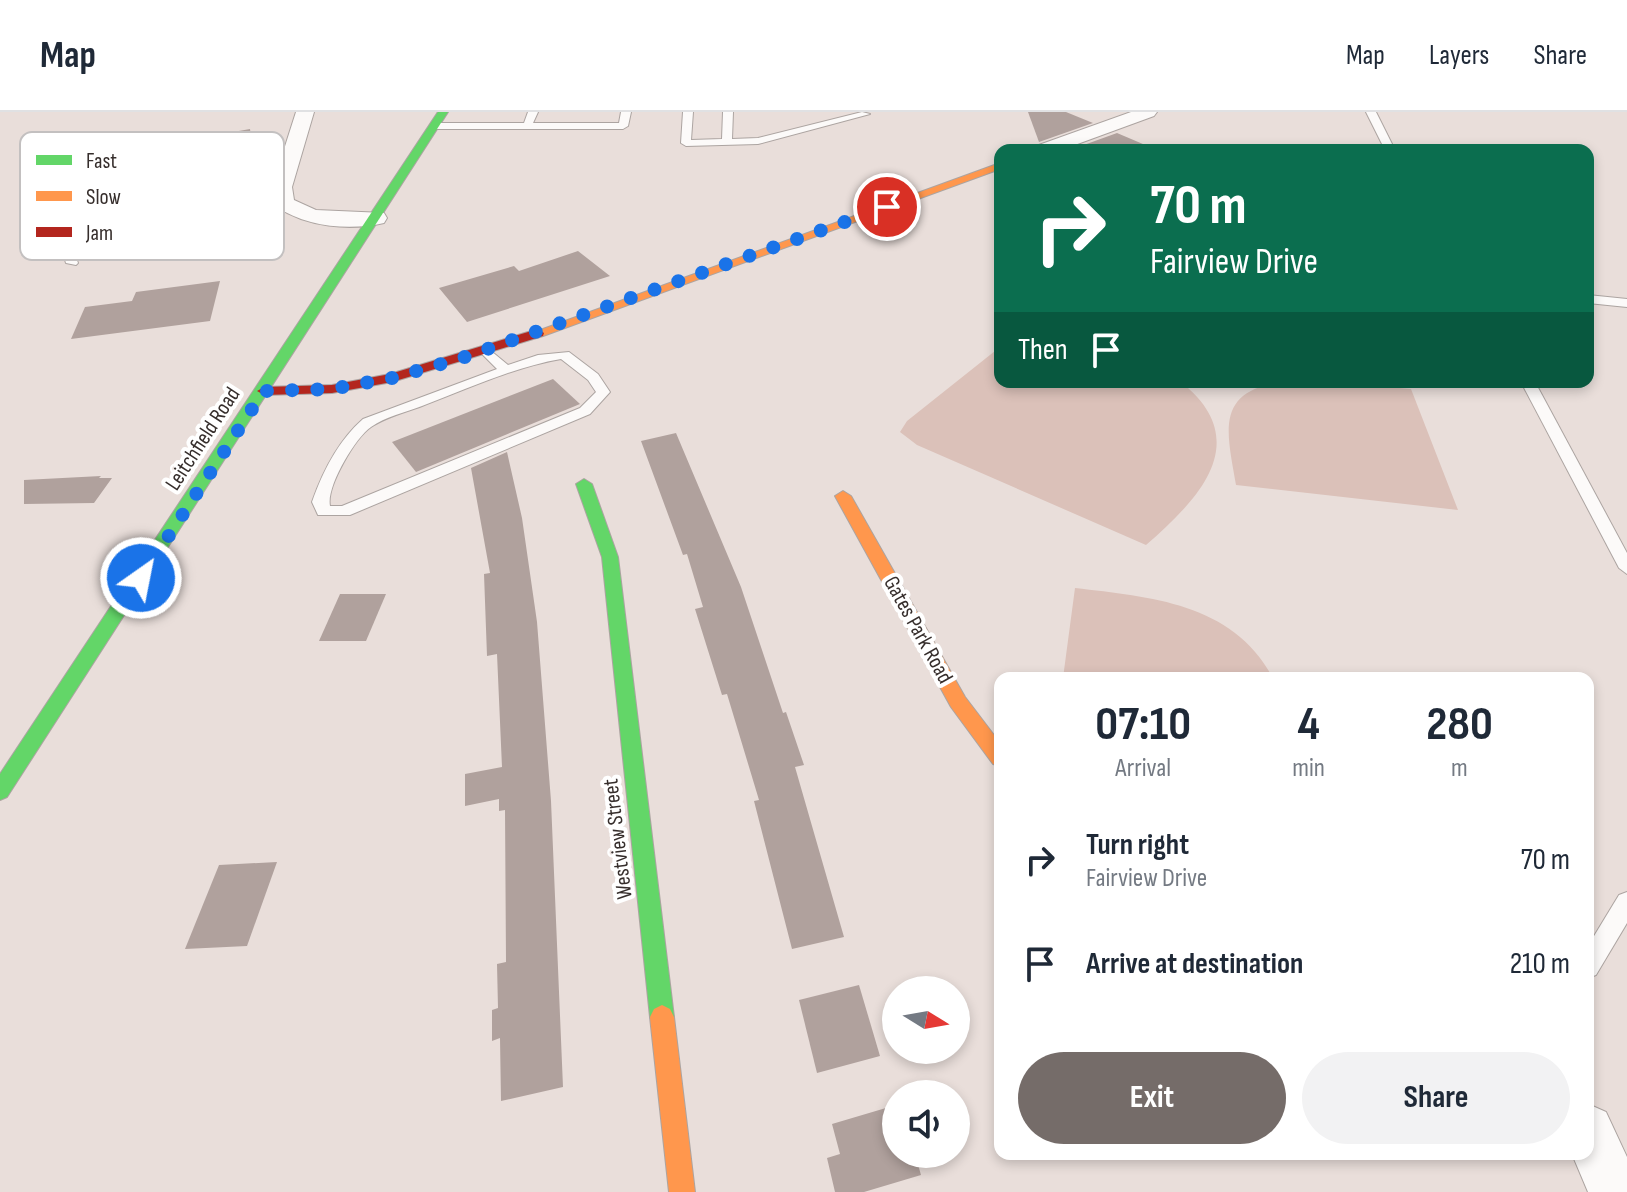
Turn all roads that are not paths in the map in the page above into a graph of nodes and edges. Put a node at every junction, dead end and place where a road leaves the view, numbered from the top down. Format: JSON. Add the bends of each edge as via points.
{"nodes":[{"id":1,"x":305,"y":112,"type":"edge"},
{"id":2,"x":533,"y":112,"type":"edge"},
{"id":3,"x":626,"y":112,"type":"edge"},
{"id":4,"x":688,"y":112,"type":"edge"},
{"id":5,"x":728,"y":112,"type":"edge"},
{"id":6,"x":1148,"y":112,"type":"edge"},
{"id":7,"x":1371,"y":112,"type":"edge"},
{"id":8,"x":865,"y":114,"type":"edge"},
{"id":9,"x":439,"y":119,"type":"edge"},
{"id":10,"x":527,"y":126,"type":"junction"},
{"id":11,"x":727,"y":142,"type":"junction"},
{"id":12,"x":1060,"y":144,"type":"edge"},
{"id":13,"x":1387,"y":144,"type":"edge"},
{"id":14,"x":994,"y":168,"type":"edge"},
{"id":15,"x":284,"y":180,"type":"edge"},
{"id":16,"x":284,"y":203,"type":"edge"},
{"id":17,"x":376,"y":218,"type":"junction"},
{"id":18,"x":71,"y":260,"type":"edge"},
{"id":19,"x":72,"y":263,"type":"dead end"},
{"id":20,"x":1594,"y":300,"type":"edge"},
{"id":21,"x":1627,"y":303,"type":"edge"},
{"id":22,"x":485,"y":350,"type":"junction"},
{"id":23,"x":506,"y":370,"type":"junction"},
{"id":24,"x":1531,"y":388,"type":"edge"},
{"id":25,"x":264,"y":391,"type":"junction"},
{"id":26,"x":584,"y":484,"type":"dead end"},
{"id":27,"x":843,"y":496,"type":"dead end"},
{"id":28,"x":1627,"y":568,"type":"edge"},
{"id":29,"x":994,"y":750,"type":"edge"},
{"id":30,"x":0,"y":791,"type":"edge"},
{"id":31,"x":1627,"y":902,"type":"edge"},
{"id":32,"x":1594,"y":957,"type":"edge"},
{"id":33,"x":1594,"y":1144,"type":"edge"},
{"id":34,"x":682,"y":1192,"type":"edge"},
{"id":35,"x":1615,"y":1192,"type":"edge"}],
"edges":[{"from":1,"to":15,"type":"street"},
{"from":2,"to":10,"type":"lane"},
{"from":3,"to":10,"type":"lane","via":[[623,126]]},
{"from":4,"to":11,"type":"lane","via":[[686,143]]},
{"from":5,"to":11,"type":"lane"},
{"from":6,"to":12,"type":"street"},
{"from":7,"to":13,"type":"lane"},
{"from":8,"to":11,"type":"lane","via":[[758,141]]},
{"from":9,"to":10,"type":"lane"},
{"from":9,"to":17,"type":"street","name":"Leitchfield Road"},
{"from":14,"to":22,"type":"street"},
{"from":16,"to":17,"type":"street","via":[[319,218]]},
{"from":17,"to":25,"type":"street","name":"Leitchfield Road"},
{"from":18,"to":19,"type":"lane"},
{"from":20,"to":21,"type":"lane"},
{"from":22,"to":23,"type":"lane"},
{"from":22,"to":25,"type":"street","via":[[361,384]]},
{"from":23,"to":23,"type":"lane","via":[[357,430],[324,489],[324,511],[344,511],[585,411],[603,392],[564,355]]},
{"from":24,"to":28,"type":"lane"},
{"from":25,"to":30,"type":"street","name":"Leitchfield Road"},
{"from":26,"to":34,"type":"street","name":"Westview Street","via":[[610,557]]},
{"from":27,"to":29,"type":"street","name":"Gates Park Road","via":[[958,702]]},
{"from":31,"to":32,"type":"lane"},
{"from":33,"to":35,"type":"street"}]}
